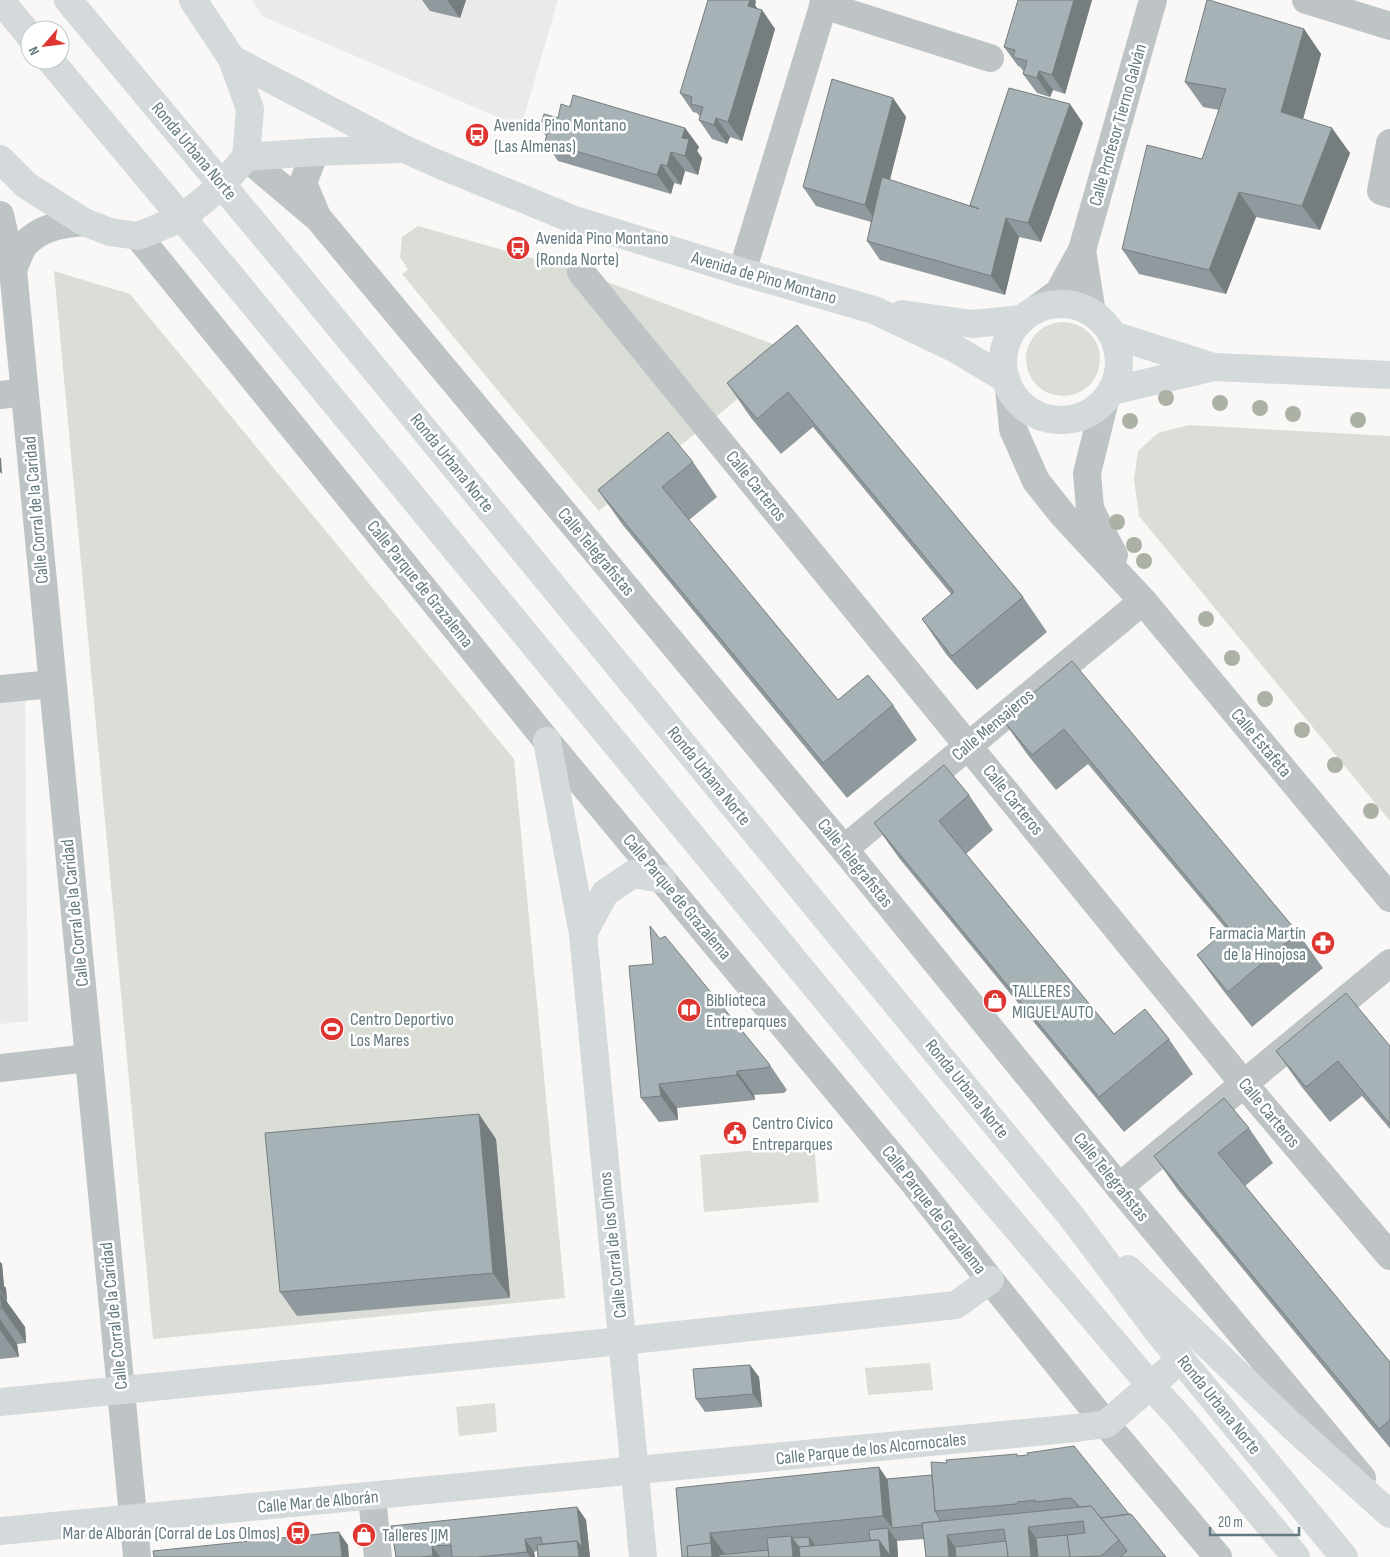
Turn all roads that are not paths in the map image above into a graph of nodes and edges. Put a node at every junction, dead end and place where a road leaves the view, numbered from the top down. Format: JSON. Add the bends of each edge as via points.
{"nodes":[{"id":1,"x":0,"y":0,"type":"edge"},
{"id":2,"x":68,"y":0,"type":"edge"},
{"id":3,"x":193,"y":0,"type":"edge"},
{"id":4,"x":1153,"y":0,"type":"edge"},
{"id":5,"x":1306,"y":0,"type":"edge"},
{"id":6,"x":824,"y":2,"type":"edge"},
{"id":7,"x":20,"y":24,"type":"edge"},
{"id":8,"x":1390,"y":26,"type":"edge"},
{"id":9,"x":990,"y":58,"type":"dead end"},
{"id":10,"x":232,"y":59,"type":"junction"},
{"id":11,"x":58,"y":70,"type":"edge"},
{"id":12,"x":1390,"y":143,"type":"edge"},
{"id":13,"x":402,"y":148,"type":"junction"},
{"id":14,"x":315,"y":152,"type":"junction"},
{"id":15,"x":246,"y":157,"type":"junction"},
{"id":16,"x":0,"y":159,"type":"edge"},
{"id":17,"x":222,"y":184,"type":"junction"},
{"id":18,"x":1390,"y":194,"type":"edge"},
{"id":19,"x":0,"y":215,"type":"edge"},
{"id":20,"x":182,"y":218,"type":"junction"},
{"id":21,"x":318,"y":218,"type":"junction"},
{"id":22,"x":84,"y":222,"type":"junction"},
{"id":23,"x":138,"y":236,"type":"junction"},
{"id":24,"x":1082,"y":250,"type":"junction"},
{"id":25,"x":13,"y":270,"type":"junction"},
{"id":26,"x":581,"y":272,"type":"dead end"},
{"id":27,"x":742,"y":272,"type":"junction"},
{"id":28,"x":874,"y":310,"type":"junction"},
{"id":29,"x":1092,"y":313,"type":"junction"},
{"id":30,"x":1029,"y":314,"type":"junction"},
{"id":31,"x":1113,"y":335,"type":"junction"},
{"id":32,"x":1214,"y":367,"type":"junction"},
{"id":33,"x":1390,"y":375,"type":"edge"},
{"id":34,"x":1007,"y":384,"type":"junction"},
{"id":35,"x":12,"y":394,"type":"edge"},
{"id":36,"x":1108,"y":396,"type":"junction"},
{"id":37,"x":1138,"y":595,"type":"junction"},
{"id":38,"x":52,"y":684,"type":"junction"},
{"id":39,"x":0,"y":689,"type":"edge"},
{"id":40,"x":547,"y":741,"type":"junction"},
{"id":41,"x":968,"y":746,"type":"junction"},
{"id":42,"x":844,"y":849,"type":"junction"},
{"id":43,"x":662,"y":879,"type":"junction"},
{"id":44,"x":1390,"y":898,"type":"edge"},
{"id":45,"x":583,"y":934,"type":"junction"},
{"id":46,"x":1390,"y":963,"type":"edge"},
{"id":47,"x":89,"y":1058,"type":"junction"},
{"id":48,"x":0,"y":1068,"type":"edge"},
{"id":49,"x":1244,"y":1084,"type":"junction"},
{"id":50,"x":1119,"y":1186,"type":"junction"},
{"id":51,"x":1072,"y":1216,"type":"junction"},
{"id":52,"x":1390,"y":1256,"type":"edge"},
{"id":53,"x":990,"y":1280,"type":"junction"},
{"id":54,"x":622,"y":1341,"type":"junction"},
{"id":55,"x":1181,"y":1359,"type":"junction"},
{"id":56,"x":1151,"y":1386,"type":"junction"},
{"id":57,"x":121,"y":1390,"type":"junction"},
{"id":58,"x":0,"y":1402,"type":"edge"},
{"id":59,"x":1182,"y":1420,"type":"junction"},
{"id":60,"x":1106,"y":1424,"type":"junction"},
{"id":61,"x":635,"y":1472,"type":"junction"},
{"id":62,"x":372,"y":1496,"type":"junction"},
{"id":63,"x":1390,"y":1512,"type":"edge"},
{"id":64,"x":134,"y":1519,"type":"junction"},
{"id":65,"x":0,"y":1531,"type":"edge"},
{"id":66,"x":137,"y":1557,"type":"edge"},
{"id":67,"x":378,"y":1557,"type":"edge"},
{"id":68,"x":643,"y":1557,"type":"edge"},
{"id":69,"x":1218,"y":1557,"type":"edge"},
{"id":70,"x":1273,"y":1557,"type":"edge"},
{"id":71,"x":1296,"y":1557,"type":"edge"},
{"id":72,"x":1344,"y":1557,"type":"edge"}],
"edges":[{"from":1,"to":7,"type":"street"},
{"from":2,"to":17,"type":"street","name":"Ronda Urbana Norte"},
{"from":3,"to":10,"type":"street"},
{"from":4,"to":24,"type":"street","name":"Calle Profesor Tierno Galván"},
{"from":5,"to":8,"type":"street"},
{"from":6,"to":9,"type":"street"},
{"from":6,"to":27,"type":"street"},
{"from":10,"to":13,"type":"street","name":"Avenida de Pino Montano"},
{"from":10,"to":15,"type":"street","via":[[250,109]]},
{"from":11,"to":20,"type":"street"},
{"from":12,"to":18,"type":"street","via":[[1381,191]]},
{"from":13,"to":14,"type":"street"},
{"from":13,"to":27,"type":"street","name":"Avenida de Pino Montano","via":[[572,219]]},
{"from":14,"to":15,"type":"street"},
{"from":14,"to":21,"type":"street","via":[[303,183]]},
{"from":15,"to":17,"type":"street"},
{"from":15,"to":21,"type":"street"},
{"from":16,"to":22,"type":"street","via":[[26,185]]},
{"from":17,"to":20,"type":"street"},
{"from":17,"to":51,"type":"street","name":"Ronda Urbana Norte"},
{"from":19,"to":25,"type":"street","name":"Calle Corral de la Caridad"},
{"from":20,"to":23,"type":"street"},
{"from":20,"to":56,"type":"street","via":[[944,1143]]},
{"from":21,"to":42,"type":"street","name":"Calle Telegrafistas"},
{"from":22,"to":23,"type":"street","via":[[110,232]]},
{"from":22,"to":25,"type":"street","via":[[44,229],[25,245]]},
{"from":23,"to":40,"type":"street","name":"Calle Parque de Grazalema"},
{"from":24,"to":29,"type":"street","name":"Calle Profesor Tierno Galván"},
{"from":24,"to":30,"type":"street","name":"Calle Profesor Tierno Galván","via":[[1059,292]]},
{"from":25,"to":35,"type":"street","name":"Calle Corral de la Caridad"},
{"from":26,"to":41,"type":"street","name":"Calle Carteros"},
{"from":27,"to":28,"type":"street","name":"Avenida de Pino Montano"},
{"from":28,"to":30,"type":"street","name":"Avenida de Pino Montano","via":[[973,324]]},
{"from":28,"to":34,"type":"street","name":"Avenida de Pino Montano","via":[[954,348]]},
{"from":29,"to":30,"type":"street","via":[[1079,307],[1049,304]]},
{"from":29,"to":31,"type":"street"},
{"from":30,"to":34,"type":"street","via":[[1012,332],[1005,347],[1003,358]]},
{"from":31,"to":32,"type":"street"},
{"from":31,"to":36,"type":"street","via":[[1119,363],[1116,381]]},
{"from":32,"to":33,"type":"street"},
{"from":32,"to":36,"type":"street"},
{"from":34,"to":36,"type":"street","via":[[1023,406],[1054,420],[1077,418],[1097,408]]},
{"from":34,"to":37,"type":"street","name":"Calle Estafeta","via":[[1013,429],[1036,481],[1063,515]]},
{"from":35,"to":38,"type":"street","name":"Calle Corral de la Caridad"},
{"from":36,"to":37,"type":"street","name":"Calle Estafeta","via":[[1086,473],[1090,508]]},
{"from":37,"to":41,"type":"street","name":"Calle Mensajeros"},
{"from":37,"to":44,"type":"street","name":"Calle Estafeta"},
{"from":38,"to":39,"type":"street"},
{"from":38,"to":47,"type":"street","name":"Calle Corral de la Caridad"},
{"from":40,"to":43,"type":"street","name":"Calle Parque de Grazalema"},
{"from":40,"to":45,"type":"street","name":"Calle Corral de los Olmos"},
{"from":41,"to":42,"type":"street","name":"Calle Mensajeros"},
{"from":41,"to":49,"type":"street","name":"Calle Carteros"},
{"from":42,"to":50,"type":"street","name":"Calle Telegrafistas"},
{"from":43,"to":45,"type":"street","via":[[633,874],[605,893]]},
{"from":43,"to":53,"type":"street","name":"Calle Parque de Grazalema","via":[[914,1183]]},
{"from":45,"to":54,"type":"street","name":"Calle Corral de los Olmos"},
{"from":46,"to":49,"type":"street"},
{"from":47,"to":48,"type":"street"},
{"from":47,"to":57,"type":"street","name":"Calle Corral de la Caridad"},
{"from":49,"to":50,"type":"street"},
{"from":49,"to":52,"type":"street","name":"Calle Carteros"},
{"from":50,"to":63,"type":"street","name":"Calle Telegrafistas"},
{"from":51,"to":55,"type":"street","name":"Ronda Urbana Norte"},
{"from":51,"to":63,"type":"street","via":[[1291,1425]]},
{"from":53,"to":54,"type":"street","via":[[956,1305]]},
{"from":53,"to":60,"type":"street","name":"Calle Parque de Grazalema"},
{"from":54,"to":57,"type":"street"},
{"from":54,"to":61,"type":"street","name":"Calle Corral de los Olmos"},
{"from":55,"to":56,"type":"street"},
{"from":55,"to":72,"type":"street","name":"Ronda Urbana Norte"},
{"from":56,"to":59,"type":"street"},
{"from":56,"to":60,"type":"street"},
{"from":57,"to":58,"type":"street"},
{"from":57,"to":64,"type":"street","name":"Calle Corral de la Caridad"},
{"from":59,"to":70,"type":"street"},
{"from":59,"to":71,"type":"street"},
{"from":60,"to":61,"type":"street","name":"Calle Parque de los Alcornocales"},
{"from":60,"to":69,"type":"street","name":"Calle Parque de Grazalema"},
{"from":61,"to":62,"type":"street","name":"Calle Mar de Alborán"},
{"from":61,"to":68,"type":"street","name":"Calle Corral de los Olmos"},
{"from":62,"to":64,"type":"street","name":"Calle Mar de Alborán"},
{"from":62,"to":67,"type":"street"},
{"from":64,"to":65,"type":"street","name":"Calle Mar de Alborán"},
{"from":64,"to":66,"type":"street","name":"Calle Corral de la Caridad"}]}
